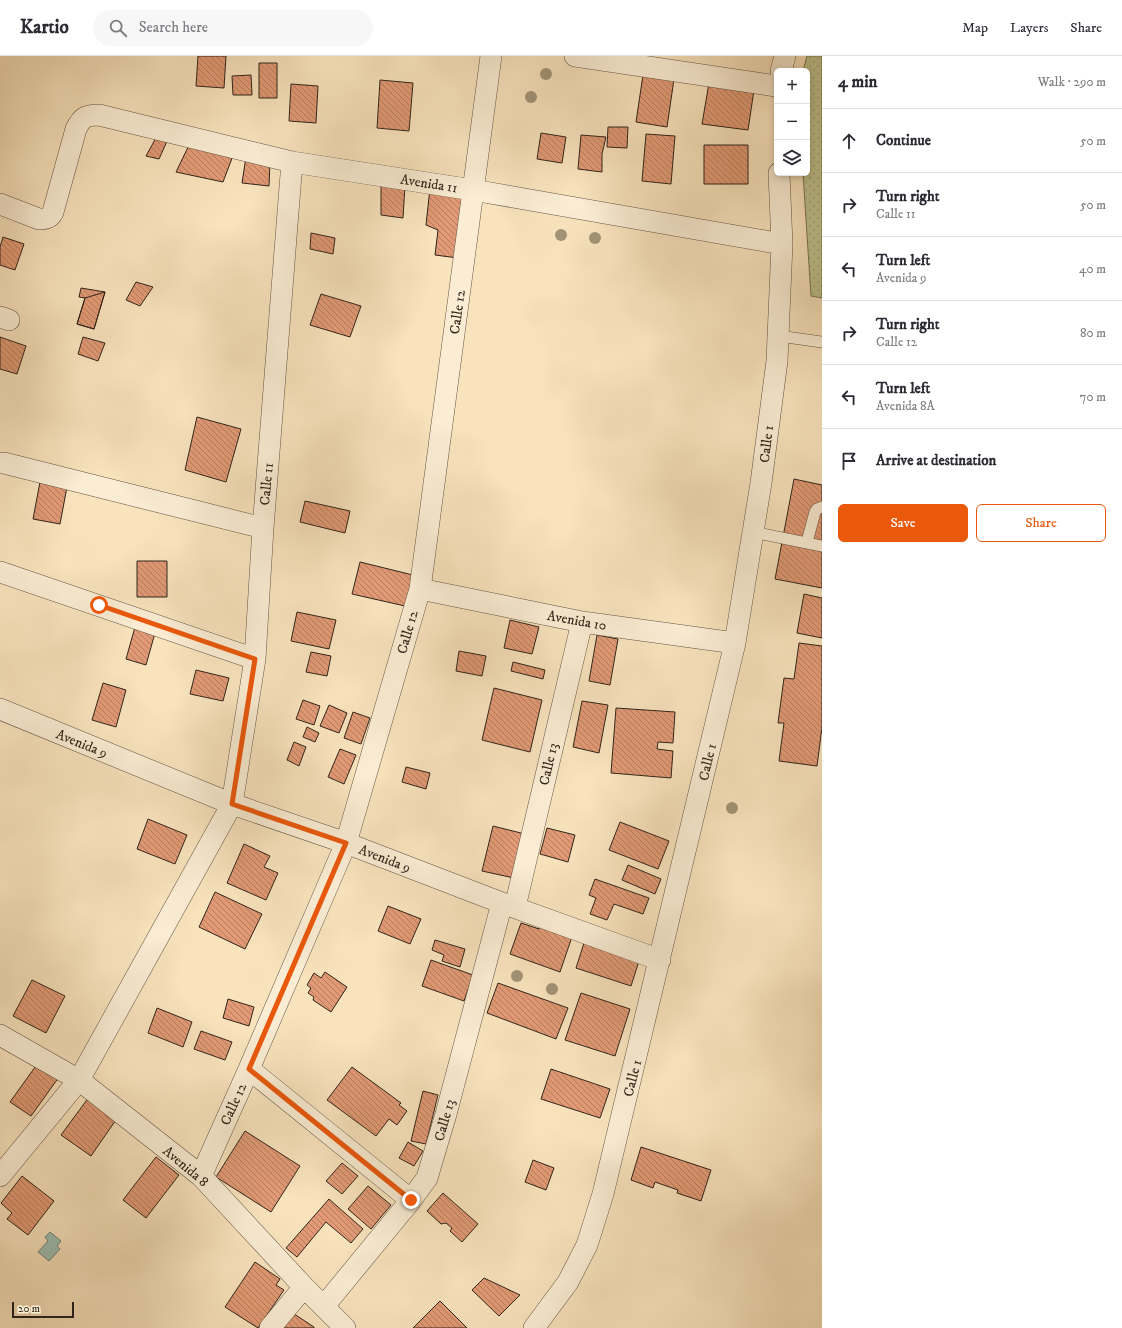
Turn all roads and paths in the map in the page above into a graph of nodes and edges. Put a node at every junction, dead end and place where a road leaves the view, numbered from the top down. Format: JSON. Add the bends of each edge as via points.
{"nodes":[{"id":1,"x":491,"y":56,"type":"edge"},
{"id":2,"x":575,"y":56,"type":"edge"},
{"id":3,"x":785,"y":56,"type":"edge"},
{"id":4,"x":782,"y":68,"type":"edge"},
{"id":5,"x":774,"y":85,"type":"edge"},
{"id":6,"x":292,"y":162,"type":"junction"},
{"id":7,"x":779,"y":176,"type":"edge"},
{"id":8,"x":473,"y":190,"type":"junction"},
{"id":9,"x":0,"y":204,"type":"edge"},
{"id":10,"x":782,"y":244,"type":"junction"},
{"id":11,"x":779,"y":336,"type":"junction"},
{"id":12,"x":822,"y":342,"type":"edge"},
{"id":13,"x":4,"y":463,"type":"dead end"},
{"id":14,"x":822,"y":507,"type":"edge"},
{"id":15,"x":262,"y":528,"type":"junction"},
{"id":16,"x":753,"y":532,"type":"junction"},
{"id":17,"x":807,"y":542,"type":"junction"},
{"id":18,"x":822,"y":546,"type":"edge"},
{"id":19,"x":0,"y":572,"type":"edge"},
{"id":20,"x":420,"y":589,"type":"junction"},
{"id":21,"x":582,"y":622,"type":"junction"},
{"id":22,"x":735,"y":643,"type":"junction"},
{"id":23,"x":255,"y":659,"type":"junction"},
{"id":24,"x":0,"y":709,"type":"edge"},
{"id":25,"x":232,"y":804,"type":"junction"},
{"id":26,"x":346,"y":843,"type":"junction"},
{"id":27,"x":508,"y":905,"type":"junction"},
{"id":28,"x":660,"y":960,"type":"junction"},
{"id":29,"x":0,"y":1035,"type":"edge"},
{"id":30,"x":249,"y":1069,"type":"junction"},
{"id":31,"x":79,"y":1080,"type":"junction"},
{"id":32,"x":0,"y":1176,"type":"edge"},
{"id":33,"x":201,"y":1176,"type":"junction"},
{"id":34,"x":411,"y":1200,"type":"junction"},
{"id":35,"x":304,"y":1287,"type":"junction"},
{"id":36,"x":324,"y":1306,"type":"junction"},
{"id":37,"x":270,"y":1328,"type":"edge"},
{"id":38,"x":345,"y":1328,"type":"edge"},
{"id":39,"x":534,"y":1328,"type":"edge"}],
"edges":[{"from":1,"to":8,"type":"street","name":"Calle 12"},
{"from":2,"to":5,"type":"street"},
{"from":3,"to":4,"type":"street"},
{"from":6,"to":8,"type":"street","name":"Avenida 11"},
{"from":6,"to":9,"type":"street","name":"Avenida 11","via":[[99,115],[88,115],[80,120],[76,129],[50,217],[39,219]]},
{"from":6,"to":15,"type":"street","name":"Calle 11"},
{"from":7,"to":10,"type":"street","name":"Calle 1"},
{"from":8,"to":10,"type":"street","name":"Avenida 11"},
{"from":8,"to":20,"type":"street","name":"Calle 12"},
{"from":10,"to":11,"type":"street","name":"Calle 1"},
{"from":11,"to":12,"type":"lane"},
{"from":11,"to":16,"type":"street","name":"Calle 1"},
{"from":13,"to":15,"type":"street"},
{"from":14,"to":17,"type":"lane","via":[[815,512]]},
{"from":15,"to":23,"type":"street","name":"Calle 11"},
{"from":16,"to":17,"type":"lane"},
{"from":16,"to":22,"type":"street","name":"Calle 1"},
{"from":17,"to":18,"type":"lane"},
{"from":19,"to":23,"type":"street"},
{"from":20,"to":21,"type":"street","name":"Avenida 10"},
{"from":20,"to":26,"type":"street","name":"Calle 12"},
{"from":21,"to":22,"type":"street","name":"Avenida 10"},
{"from":21,"to":27,"type":"street","name":"Calle 13"},
{"from":22,"to":28,"type":"street","name":"Calle 1"},
{"from":23,"to":25,"type":"street","name":"Calle 11"},
{"from":24,"to":25,"type":"street","name":"Avenida 9"},
{"from":25,"to":26,"type":"street","name":"Avenida 9"},
{"from":25,"to":31,"type":"street","name":"Calle 11"},
{"from":26,"to":27,"type":"street","name":"Avenida 9"},
{"from":26,"to":30,"type":"street","name":"Calle 12"},
{"from":27,"to":28,"type":"street","name":"Avenida 9"},
{"from":27,"to":34,"type":"street","name":"Calle 13","via":[[427,1178]]},
{"from":28,"to":39,"type":"street","name":"Calle 1","via":[[603,1194],[587,1245],[568,1282]]},
{"from":29,"to":31,"type":"street","name":"Avenida 8"},
{"from":30,"to":33,"type":"street","name":"Calle 12"},
{"from":30,"to":34,"type":"street"},
{"from":31,"to":32,"type":"street","name":"Calle 11"},
{"from":31,"to":33,"type":"street","name":"Avenida 8"},
{"from":33,"to":35,"type":"street","name":"Avenida 8"},
{"from":34,"to":36,"type":"street","name":"Calle 13"},
{"from":35,"to":36,"type":"street","name":"Avenida 8"},
{"from":35,"to":37,"type":"street"},
{"from":36,"to":38,"type":"street","name":"Avenida 8"}]}
